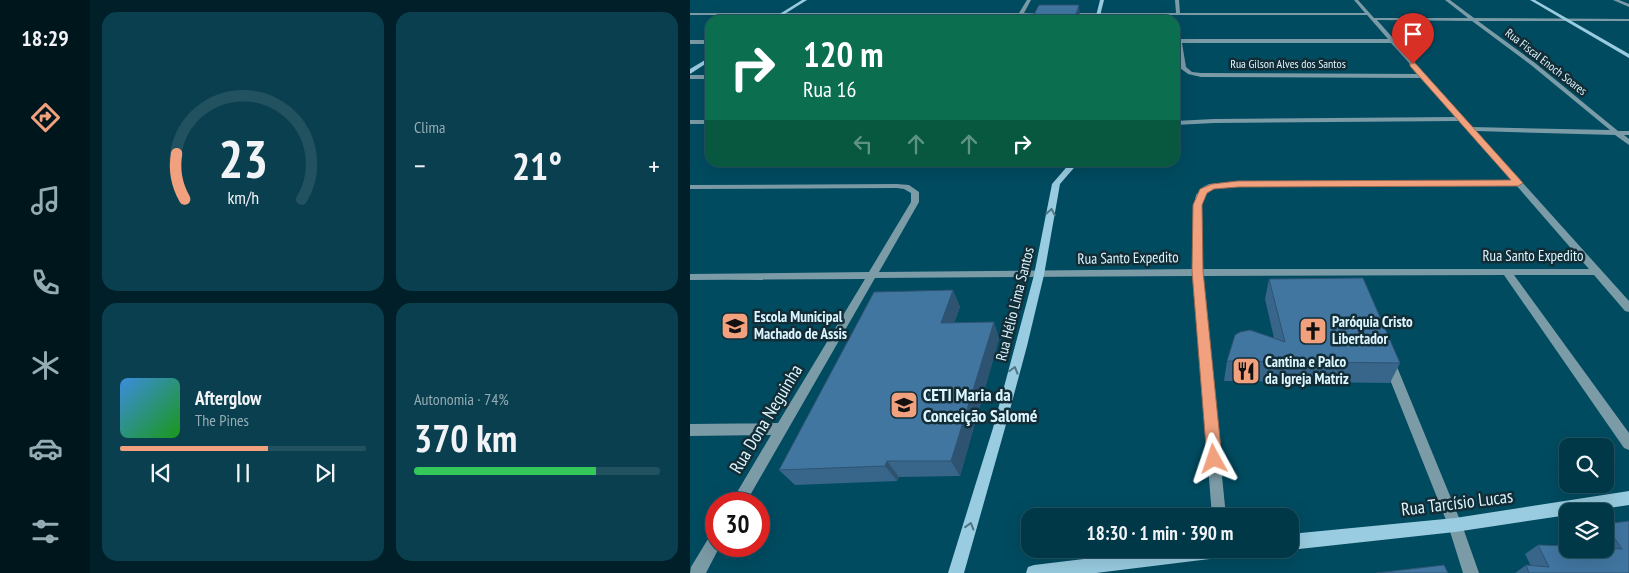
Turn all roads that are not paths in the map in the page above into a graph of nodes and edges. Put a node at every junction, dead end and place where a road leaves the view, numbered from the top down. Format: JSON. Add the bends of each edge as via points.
{"nodes":[{"id":1,"x":805,"y":0,"type":"edge"},
{"id":2,"x":1029,"y":0,"type":"edge"},
{"id":3,"x":1102,"y":0,"type":"edge"},
{"id":4,"x":1177,"y":0,"type":"edge"},
{"id":5,"x":1356,"y":0,"type":"edge"},
{"id":6,"x":1447,"y":0,"type":"edge"},
{"id":7,"x":1532,"y":0,"type":"edge"},
{"id":8,"x":1615,"y":0,"type":"edge"},
{"id":9,"x":1629,"y":6,"type":"edge"},
{"id":10,"x":690,"y":14,"type":"edge"},
{"id":11,"x":781,"y":14,"type":"junction"},
{"id":12,"x":1021,"y":14,"type":"junction"},
{"id":13,"x":1050,"y":14,"type":"edge"},
{"id":14,"x":1060,"y":14,"type":"edge"},
{"id":15,"x":1099,"y":14,"type":"junction"},
{"id":16,"x":1178,"y":14,"type":"junction"},
{"id":17,"x":1370,"y":17,"type":"junction"},
{"id":18,"x":1472,"y":20,"type":"junction"},
{"id":19,"x":1567,"y":20,"type":"junction"},
{"id":20,"x":1629,"y":20,"type":"edge"},
{"id":21,"x":1180,"y":41,"type":"edge"},
{"id":22,"x":1393,"y":41,"type":"junction"},
{"id":23,"x":690,"y":42,"type":"edge"},
{"id":24,"x":705,"y":42,"type":"edge"},
{"id":25,"x":1180,"y":54,"type":"edge"},
{"id":26,"x":1629,"y":56,"type":"edge"},
{"id":27,"x":705,"y":62,"type":"edge"},
{"id":28,"x":690,"y":72,"type":"edge"},
{"id":29,"x":1423,"y":76,"type":"junction"},
{"id":30,"x":690,"y":77,"type":"edge"},
{"id":31,"x":705,"y":77,"type":"edge"},
{"id":32,"x":1180,"y":119,"type":"edge"},
{"id":33,"x":1462,"y":119,"type":"junction"},
{"id":34,"x":1214,"y":121,"type":"junction"},
{"id":35,"x":690,"y":122,"type":"edge"},
{"id":36,"x":705,"y":122,"type":"edge"},
{"id":37,"x":1180,"y":124,"type":"edge"},
{"id":38,"x":1470,"y":129,"type":"junction"},
{"id":39,"x":1615,"y":132,"type":"junction"},
{"id":40,"x":1629,"y":133,"type":"edge"},
{"id":41,"x":1629,"y":143,"type":"edge"},
{"id":42,"x":1071,"y":167,"type":"edge"},
{"id":43,"x":1518,"y":183,"type":"junction"},
{"id":44,"x":690,"y":187,"type":"edge"},
{"id":45,"x":1197,"y":271,"type":"junction"},
{"id":46,"x":1506,"y":271,"type":"junction"},
{"id":47,"x":1596,"y":272,"type":"junction"},
{"id":48,"x":872,"y":275,"type":"junction"},
{"id":49,"x":1039,"y":275,"type":"junction"},
{"id":50,"x":690,"y":277,"type":"edge"},
{"id":51,"x":1629,"y":308,"type":"edge"},
{"id":52,"x":1385,"y":352,"type":"edge"},
{"id":53,"x":781,"y":428,"type":"junction"},
{"id":54,"x":690,"y":430,"type":"edge"},
{"id":55,"x":1629,"y":444,"type":"edge"},
{"id":56,"x":744,"y":492,"type":"edge"},
{"id":57,"x":1629,"y":498,"type":"edge"},
{"id":58,"x":1218,"y":508,"type":"edge"},
{"id":59,"x":1455,"y":525,"type":"junction"},
{"id":60,"x":1299,"y":541,"type":"edge"},
{"id":61,"x":706,"y":557,"type":"edge"},
{"id":62,"x":1152,"y":558,"type":"edge"},
{"id":63,"x":697,"y":573,"type":"edge"},
{"id":64,"x":956,"y":573,"type":"edge"},
{"id":65,"x":1034,"y":573,"type":"edge"},
{"id":66,"x":1471,"y":573,"type":"edge"}],
"edges":[{"from":1,"to":11,"type":"street"},
{"from":2,"to":12,"type":"street"},
{"from":3,"to":15,"type":"street"},
{"from":4,"to":16,"type":"street"},
{"from":5,"to":17,"type":"street"},
{"from":6,"to":18,"type":"street","name":"Rua Fiscal Enoch Soares"},
{"from":7,"to":19,"type":"street"},
{"from":8,"to":9,"type":"street"},
{"from":10,"to":11,"type":"street"},
{"from":11,"to":12,"type":"street"},
{"from":12,"to":13,"type":"street"},
{"from":14,"to":15,"type":"street"},
{"from":15,"to":16,"type":"street"},
{"from":16,"to":17,"type":"street"},
{"from":17,"to":18,"type":"street"},
{"from":17,"to":22,"type":"street"},
{"from":18,"to":19,"type":"street"},
{"from":18,"to":39,"type":"street","name":"Rua Fiscal Enoch Soares","via":[[1533,64]]},
{"from":19,"to":20,"type":"street"},
{"from":19,"to":26,"type":"street"},
{"from":21,"to":22,"type":"street"},
{"from":22,"to":29,"type":"street"},
{"from":23,"to":24,"type":"street"},
{"from":25,"to":29,"type":"street","name":"Rua Gilson Alves dos Santos","via":[[1183,68],[1201,75]]},
{"from":27,"to":28,"type":"street"},
{"from":29,"to":33,"type":"street"},
{"from":30,"to":31,"type":"street"},
{"from":32,"to":34,"type":"street"},
{"from":33,"to":34,"type":"street"},
{"from":33,"to":38,"type":"street"},
{"from":34,"to":37,"type":"street"},
{"from":35,"to":36,"type":"street"},
{"from":38,"to":39,"type":"street"},
{"from":38,"to":43,"type":"street"},
{"from":39,"to":40,"type":"street"},
{"from":39,"to":41,"type":"street","name":"Rua Fiscal Enoch Soares"},
{"from":49,"to":42,"type":"street","name":"Rua Hélio Lima Santos","one_way":true,"via":[[1056,184]]},
{"from":43,"to":45,"type":"street","via":[[1212,186],[1203,191],[1198,201]]},
{"from":43,"to":47,"type":"street"},
{"from":44,"to":48,"type":"street","name":"Rua Dona Neguinha","via":[[897,186],[913,190],[915,202]]},
{"from":45,"to":46,"type":"street","name":"Rua Santo Expedito","via":[[1352,275]]},
{"from":45,"to":49,"type":"street","name":"Rua Santo Expedito"},
{"from":45,"to":58,"type":"street"},
{"from":46,"to":47,"type":"street","name":"Rua Santo Expedito"},
{"from":46,"to":55,"type":"street"},
{"from":47,"to":51,"type":"street"},
{"from":48,"to":49,"type":"street","name":"Rua Santo Expedito"},
{"from":48,"to":50,"type":"street","name":"Rua Santo Expedito"},
{"from":48,"to":53,"type":"street","name":"Rua Dona Neguinha"},
{"from":64,"to":49,"type":"street","name":"Rua Hélio Lima Santos","one_way":true,"via":[[999,428]]},
{"from":52,"to":59,"type":"street"},
{"from":53,"to":54,"type":"street"},
{"from":53,"to":56,"type":"street","name":"Rua Dona Neguinha"},
{"from":57,"to":59,"type":"street","name":"Rua Tarcísio Lucas"},
{"from":59,"to":60,"type":"street","name":"Rua Tarcísio Lucas"},
{"from":59,"to":66,"type":"street"},
{"from":61,"to":63,"type":"street"},
{"from":62,"to":65,"type":"street"}]}
